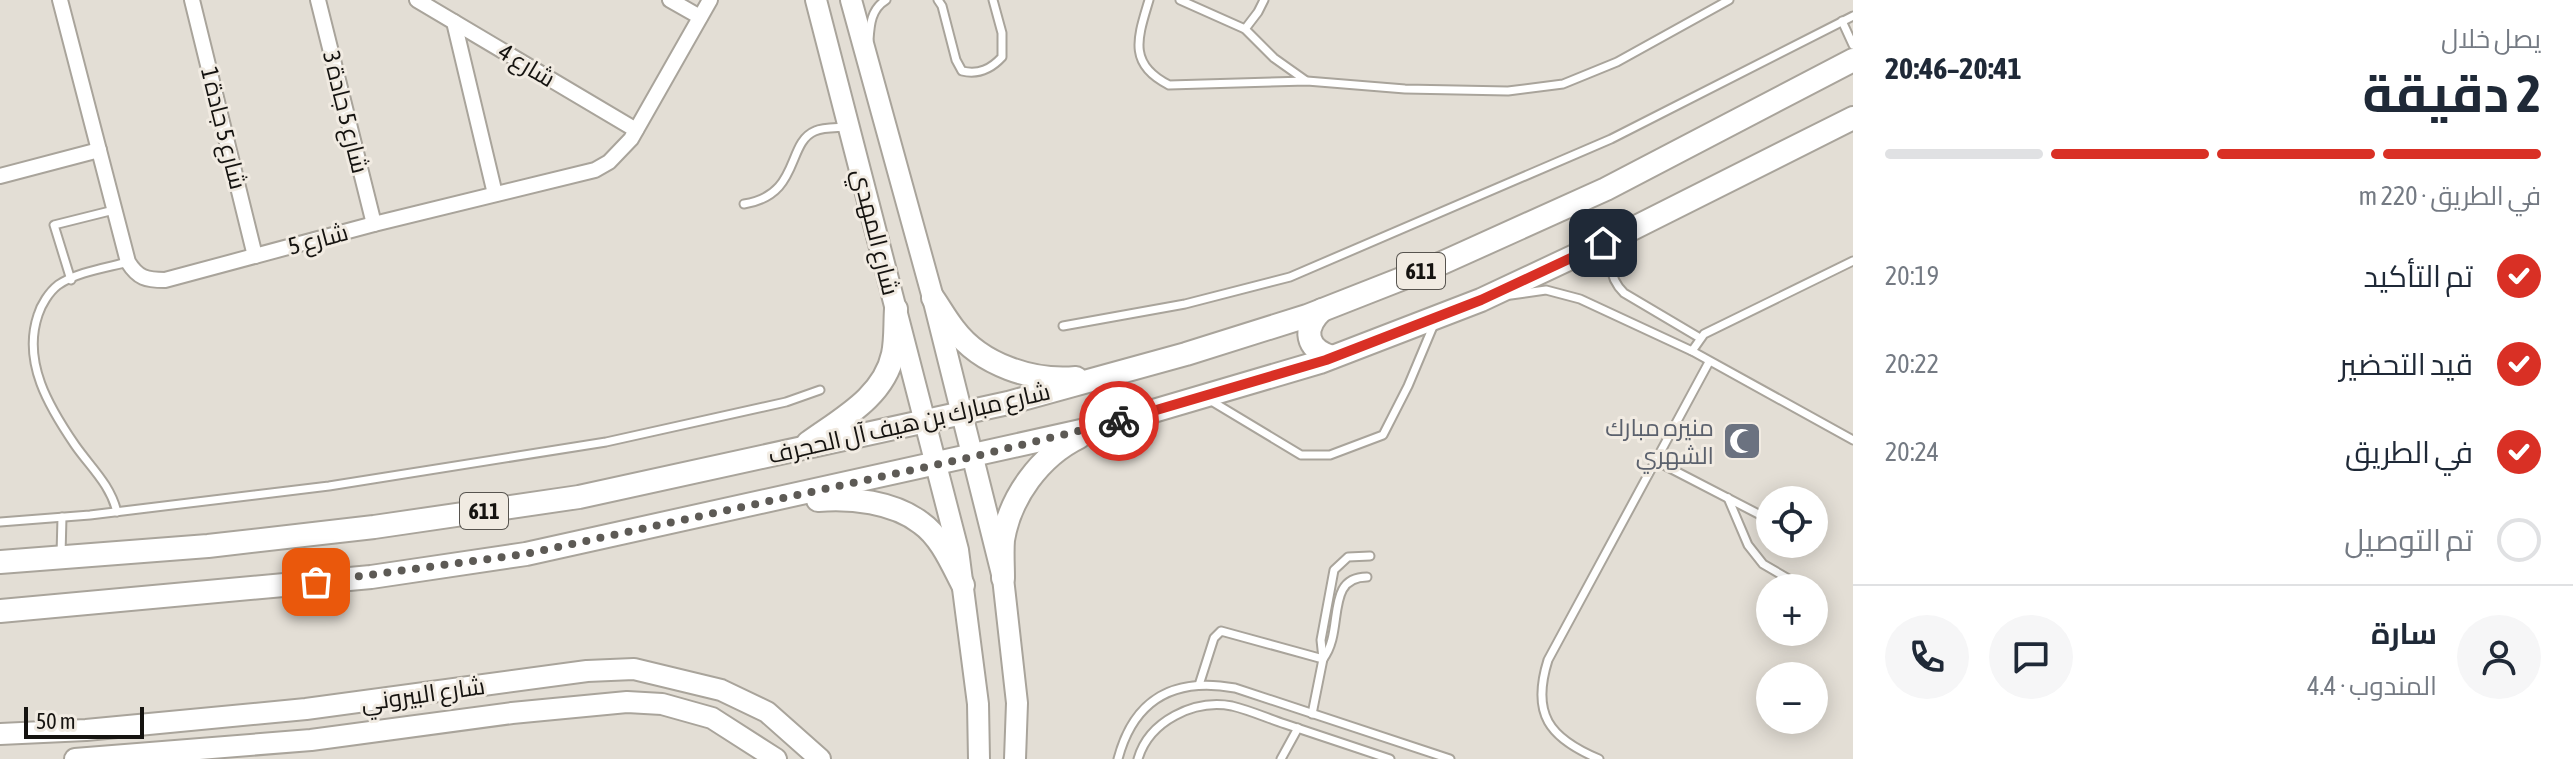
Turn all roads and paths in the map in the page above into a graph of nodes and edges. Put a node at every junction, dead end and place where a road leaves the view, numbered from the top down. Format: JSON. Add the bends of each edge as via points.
{"nodes":[{"id":1,"x":60,"y":0,"type":"edge"},
{"id":2,"x":192,"y":0,"type":"edge"},
{"id":3,"x":318,"y":0,"type":"edge"},
{"id":4,"x":417,"y":0,"type":"edge"},
{"id":5,"x":670,"y":0,"type":"edge"},
{"id":6,"x":710,"y":0,"type":"edge"},
{"id":7,"x":816,"y":0,"type":"edge"},
{"id":8,"x":851,"y":0,"type":"edge"},
{"id":9,"x":886,"y":0,"type":"edge"},
{"id":10,"x":938,"y":0,"type":"edge"},
{"id":11,"x":993,"y":0,"type":"edge"},
{"id":12,"x":1149,"y":0,"type":"edge"},
{"id":13,"x":1180,"y":0,"type":"edge"},
{"id":14,"x":1264,"y":0,"type":"edge"},
{"id":15,"x":1729,"y":0,"type":"edge"},
{"id":16,"x":1853,"y":16,"type":"edge"},
{"id":17,"x":700,"y":17,"type":"junction"},
{"id":18,"x":1842,"y":21,"type":"junction"},
{"id":19,"x":454,"y":22,"type":"junction"},
{"id":20,"x":1245,"y":29,"type":"junction"},
{"id":21,"x":1853,"y":45,"type":"edge"},
{"id":22,"x":1853,"y":60,"type":"edge"},
{"id":23,"x":869,"y":63,"type":"junction"},
{"id":24,"x":1307,"y":81,"type":"junction"},
{"id":25,"x":1853,"y":118,"type":"edge"},
{"id":26,"x":849,"y":127,"type":"junction"},
{"id":27,"x":636,"y":130,"type":"junction"},
{"id":28,"x":99,"y":150,"type":"junction"},
{"id":29,"x":0,"y":176,"type":"edge"},
{"id":30,"x":495,"y":194,"type":"junction"},
{"id":31,"x":744,"y":204,"type":"dead end"},
{"id":32,"x":114,"y":210,"type":"junction"},
{"id":33,"x":374,"y":224,"type":"junction"},
{"id":34,"x":1628,"y":231,"type":"junction"},
{"id":35,"x":255,"y":256,"type":"junction"},
{"id":36,"x":1853,"y":261,"type":"edge"},
{"id":37,"x":128,"y":262,"type":"junction"},
{"id":38,"x":71,"y":280,"type":"junction"},
{"id":39,"x":933,"y":298,"type":"junction"},
{"id":40,"x":1481,"y":300,"type":"junction"},
{"id":41,"x":896,"y":309,"type":"junction"},
{"id":42,"x":1322,"y":310,"type":"junction"},
{"id":43,"x":1437,"y":317,"type":"junction"},
{"id":44,"x":1063,"y":326,"type":"dead end"},
{"id":45,"x":1700,"y":338,"type":"junction"},
{"id":46,"x":1692,"y":351,"type":"junction"},
{"id":47,"x":1332,"y":357,"type":"junction"},
{"id":48,"x":1709,"y":362,"type":"junction"},
{"id":49,"x":1109,"y":376,"type":"junction"},
{"id":50,"x":820,"y":390,"type":"dead end"},
{"id":51,"x":1203,"y":396,"type":"junction"},
{"id":52,"x":961,"y":414,"type":"junction"},
{"id":53,"x":927,"y":422,"type":"junction"},
{"id":54,"x":1099,"y":427,"type":"junction"},
{"id":55,"x":1853,"y":440,"type":"edge"},
{"id":56,"x":801,"y":448,"type":"junction"},
{"id":57,"x":972,"y":457,"type":"junction"},
{"id":58,"x":1656,"y":461,"type":"junction"},
{"id":59,"x":937,"y":464,"type":"junction"},
{"id":60,"x":1728,"y":498,"type":"junction"},
{"id":61,"x":733,"y":509,"type":"junction"},
{"id":62,"x":117,"y":512,"type":"junction"},
{"id":63,"x":1756,"y":513,"type":"edge"},
{"id":64,"x":62,"y":517,"type":"junction"},
{"id":65,"x":0,"y":522,"type":"edge"},
{"id":66,"x":1370,"y":556,"type":"dead end"},
{"id":67,"x":61,"y":558,"type":"junction"},
{"id":68,"x":0,"y":562,"type":"edge"},
{"id":69,"x":1780,"y":574,"type":"edge"},
{"id":70,"x":1367,"y":577,"type":"dead end"},
{"id":71,"x":1003,"y":578,"type":"junction"},
{"id":72,"x":963,"y":585,"type":"junction"},
{"id":73,"x":0,"y":611,"type":"edge"},
{"id":74,"x":1323,"y":659,"type":"junction"},
{"id":75,"x":1199,"y":685,"type":"junction"},
{"id":76,"x":337,"y":706,"type":"junction"},
{"id":77,"x":306,"y":709,"type":"junction"},
{"id":78,"x":1312,"y":714,"type":"junction"},
{"id":79,"x":1298,"y":728,"type":"junction"},
{"id":80,"x":0,"y":734,"type":"edge"},
{"id":81,"x":339,"y":736,"type":"junction"},
{"id":82,"x":314,"y":749,"type":"edge"},
{"id":83,"x":75,"y":759,"type":"edge"},
{"id":84,"x":776,"y":759,"type":"edge"},
{"id":85,"x":820,"y":759,"type":"edge"},
{"id":86,"x":979,"y":759,"type":"edge"},
{"id":87,"x":1015,"y":759,"type":"edge"},
{"id":88,"x":1118,"y":759,"type":"edge"},
{"id":89,"x":1138,"y":759,"type":"edge"},
{"id":90,"x":1281,"y":759,"type":"edge"},
{"id":91,"x":1390,"y":759,"type":"edge"},
{"id":92,"x":1450,"y":759,"type":"edge"},
{"id":93,"x":1599,"y":759,"type":"edge"}],
"edges":[{"from":1,"to":28,"type":"street"},
{"from":2,"to":35,"type":"street","name":"شارع 5 جادة 1"},
{"from":3,"to":33,"type":"street","name":"شارع 5 جادة 3"},
{"from":4,"to":19,"type":"street","name":"شارع 4"},
{"from":5,"to":17,"type":"street"},
{"from":6,"to":17,"type":"street","name":"شارع 5"},
{"from":7,"to":26,"type":"street","name":"شارع المهدي"},
{"from":8,"to":23,"type":"street","name":"شارع المهدي"},
{"from":9,"to":23,"type":"lane","via":[[872,18]]},
{"from":10,"to":11,"type":"lane","via":[[956,60],[970,73],[988,69],[1002,57]]},
{"from":12,"to":24,"type":"lane","via":[[1137,39],[1141,61],[1153,77],[1169,85]]},
{"from":13,"to":20,"type":"lane"},
{"from":14,"to":20,"type":"lane"},
{"from":15,"to":24,"type":"lane","via":[[1617,62],[1563,84],[1508,91]]},
{"from":16,"to":18,"type":"lane"},
{"from":17,"to":27,"type":"street","name":"شارع 5"},
{"from":18,"to":21,"type":"lane"},
{"from":18,"to":44,"type":"lane","via":[[1611,139],[1290,277],[1185,304]]},
{"from":19,"to":27,"type":"street","name":"شارع 4"},
{"from":19,"to":30,"type":"street"},
{"from":20,"to":24,"type":"lane"},
{"from":22,"to":42,"type":"main road","name":"شارع مبارك بن هيف آل الحجرف","number":"611","via":[[1606,189]]},
{"from":23,"to":39,"type":"street","name":"شارع المهدي"},
{"from":25,"to":34,"type":"main road","name":"شارع مبارك بن هيف آل الحجرف","number":"611"},
{"from":26,"to":31,"type":"lane","via":[[813,131],[774,192]]},
{"from":26,"to":41,"type":"street","name":"شارع المهدي"},
{"from":27,"to":30,"type":"street","name":"شارع 5","via":[[622,152],[595,170]]},
{"from":28,"to":29,"type":"street"},
{"from":28,"to":32,"type":"street"},
{"from":30,"to":33,"type":"street","name":"شارع 5"},
{"from":32,"to":37,"type":"street"},
{"from":32,"to":38,"type":"lane","via":[[54,225]]},
{"from":33,"to":35,"type":"street","name":"شارع 5"},
{"from":34,"to":40,"type":"main road","name":"شارع مبارك بن هيف آل الحجرف","number":"611"},
{"from":34,"to":45,"type":"lane","via":[[1611,262],[1617,286]]},
{"from":35,"to":37,"type":"street","name":"شارع 5","via":[[165,280],[147,280]]},
{"from":36,"to":45,"type":"lane"},
{"from":37,"to":38,"type":"lane"},
{"from":38,"to":62,"type":"lane","via":[[57,286],[41,305],[32,334],[35,372],[55,413],[104,480]]},
{"from":39,"to":49,"type":"main road","via":[[955,332],[987,358],[1024,374],[1064,379]]},
{"from":39,"to":52,"type":"street","name":"شارع المهدي"},
{"from":40,"to":43,"type":"main road","name":"شارع مبارك بن هيف آل الحجرف","number":"611"},
{"from":40,"to":46,"type":"lane","via":[[1546,290],[1570,295]]},
{"from":41,"to":53,"type":"street","name":"شارع المهدي"},
{"from":41,"to":56,"type":"main road","via":[[893,353],[884,379],[860,406]]},
{"from":42,"to":47,"type":"main road","via":[[1309,331],[1312,344]]},
{"from":42,"to":49,"type":"main road","name":"شارع مبارك بن هيف آل الحجرف","number":"611"},
{"from":43,"to":47,"type":"main road","name":"شارع مبارك بن هيف آل الحجرف","number":"611"},
{"from":43,"to":51,"type":"lane","via":[[1383,435],[1330,455],[1301,455]]},
{"from":45,"to":46,"type":"lane"},
{"from":46,"to":48,"type":"lane"},
{"from":47,"to":51,"type":"main road","name":"شارع مبارك بن هيف آل الحجرف","number":"611"},
{"from":48,"to":55,"type":"lane"},
{"from":48,"to":58,"type":"lane"},
{"from":49,"to":52,"type":"main road","name":"شارع مبارك بن هيف آل الحجرف","number":"611"},
{"from":50,"to":62,"type":"lane","via":[[606,442],[329,486]]},
{"from":51,"to":54,"type":"main road","name":"شارع مبارك بن هيف آل الحجرف","number":"611"},
{"from":52,"to":53,"type":"main road","name":"شارع مبارك بن هيف آل الحجرف","number":"611"},
{"from":52,"to":57,"type":"street","name":"شارع المهدي"},
{"from":53,"to":56,"type":"main road","name":"شارع مبارك بن هيف آل الحجرف","number":"611"},
{"from":53,"to":59,"type":"street","name":"شارع المهدي"},
{"from":54,"to":57,"type":"main road","name":"شارع مبارك بن هيف آل الحجرف","number":"611"},
{"from":54,"to":71,"type":"main road","via":[[1064,444],[1035,470],[1014,502],[1003,540]]},
{"from":56,"to":67,"type":"main road","name":"شارع مبارك بن هيف آل الحجرف","number":"611","via":[[563,499],[374,527]]},
{"from":57,"to":59,"type":"main road","name":"شارع مبارك بن هيف آل الحجرف","number":"611"},
{"from":57,"to":71,"type":"street","name":"شارع المهدي"},
{"from":58,"to":60,"type":"lane"},
{"from":58,"to":93,"type":"lane","via":[[1548,660],[1541,683],[1547,724],[1578,750]]},
{"from":59,"to":61,"type":"main road","name":"شارع مبارك بن هيف آل الحجرف","number":"611"},
{"from":59,"to":72,"type":"street","name":"شارع المهدي"},
{"from":60,"to":63,"type":"lane"},
{"from":60,"to":69,"type":"lane","via":[[1748,545],[1763,564]]},
{"from":61,"to":72,"type":"main road","via":[[836,499],[885,506],[921,523],[944,548]]},
{"from":61,"to":73,"type":"main road","name":"شارع مبارك بن هيف آل الحجرف","number":"611","via":[[526,554],[371,577]]},
{"from":62,"to":64,"type":"lane"},
{"from":64,"to":65,"type":"lane"},
{"from":64,"to":67,"type":"lane"},
{"from":66,"to":74,"type":"lane","via":[[1348,557],[1334,570],[1321,640]]},
{"from":67,"to":68,"type":"main road","name":"شارع مبارك بن هيف آل الحجرف","number":"611"},
{"from":70,"to":74,"type":"lane","via":[[1353,578],[1342,587],[1332,642]]},
{"from":71,"to":87,"type":"street","name":"شارع المهدي","via":[[1017,703]]},
{"from":72,"to":86,"type":"street","name":"شارع المهدي","via":[[978,704]]},
{"from":74,"to":75,"type":"lane","via":[[1221,631]]},
{"from":74,"to":78,"type":"lane"},
{"from":75,"to":78,"type":"lane","via":[[1235,688]]},
{"from":75,"to":88,"type":"lane","via":[[1148,703],[1124,738]]},
{"from":76,"to":77,"type":"street","name":"شارع البيروني"},
{"from":76,"to":81,"type":"street","via":[[331,720]]},
{"from":76,"to":85,"type":"street","name":"شارع البيروني","via":[[634,669],[721,690],[767,712]]},
{"from":77,"to":80,"type":"street","name":"شارع البيروني"},
{"from":77,"to":82,"type":"street","via":[[315,719]]},
{"from":78,"to":92,"type":"lane"},
{"from":79,"to":89,"type":"lane","via":[[1230,706],[1200,707],[1160,725]]},
{"from":79,"to":90,"type":"lane"},
{"from":79,"to":91,"type":"lane"},
{"from":81,"to":82,"type":"street","name":"شارع البيروني"},
{"from":81,"to":84,"type":"street","name":"شارع البيروني","via":[[627,702],[662,704],[712,718]]},
{"from":82,"to":83,"type":"street","name":"شارع البيروني"}]}
